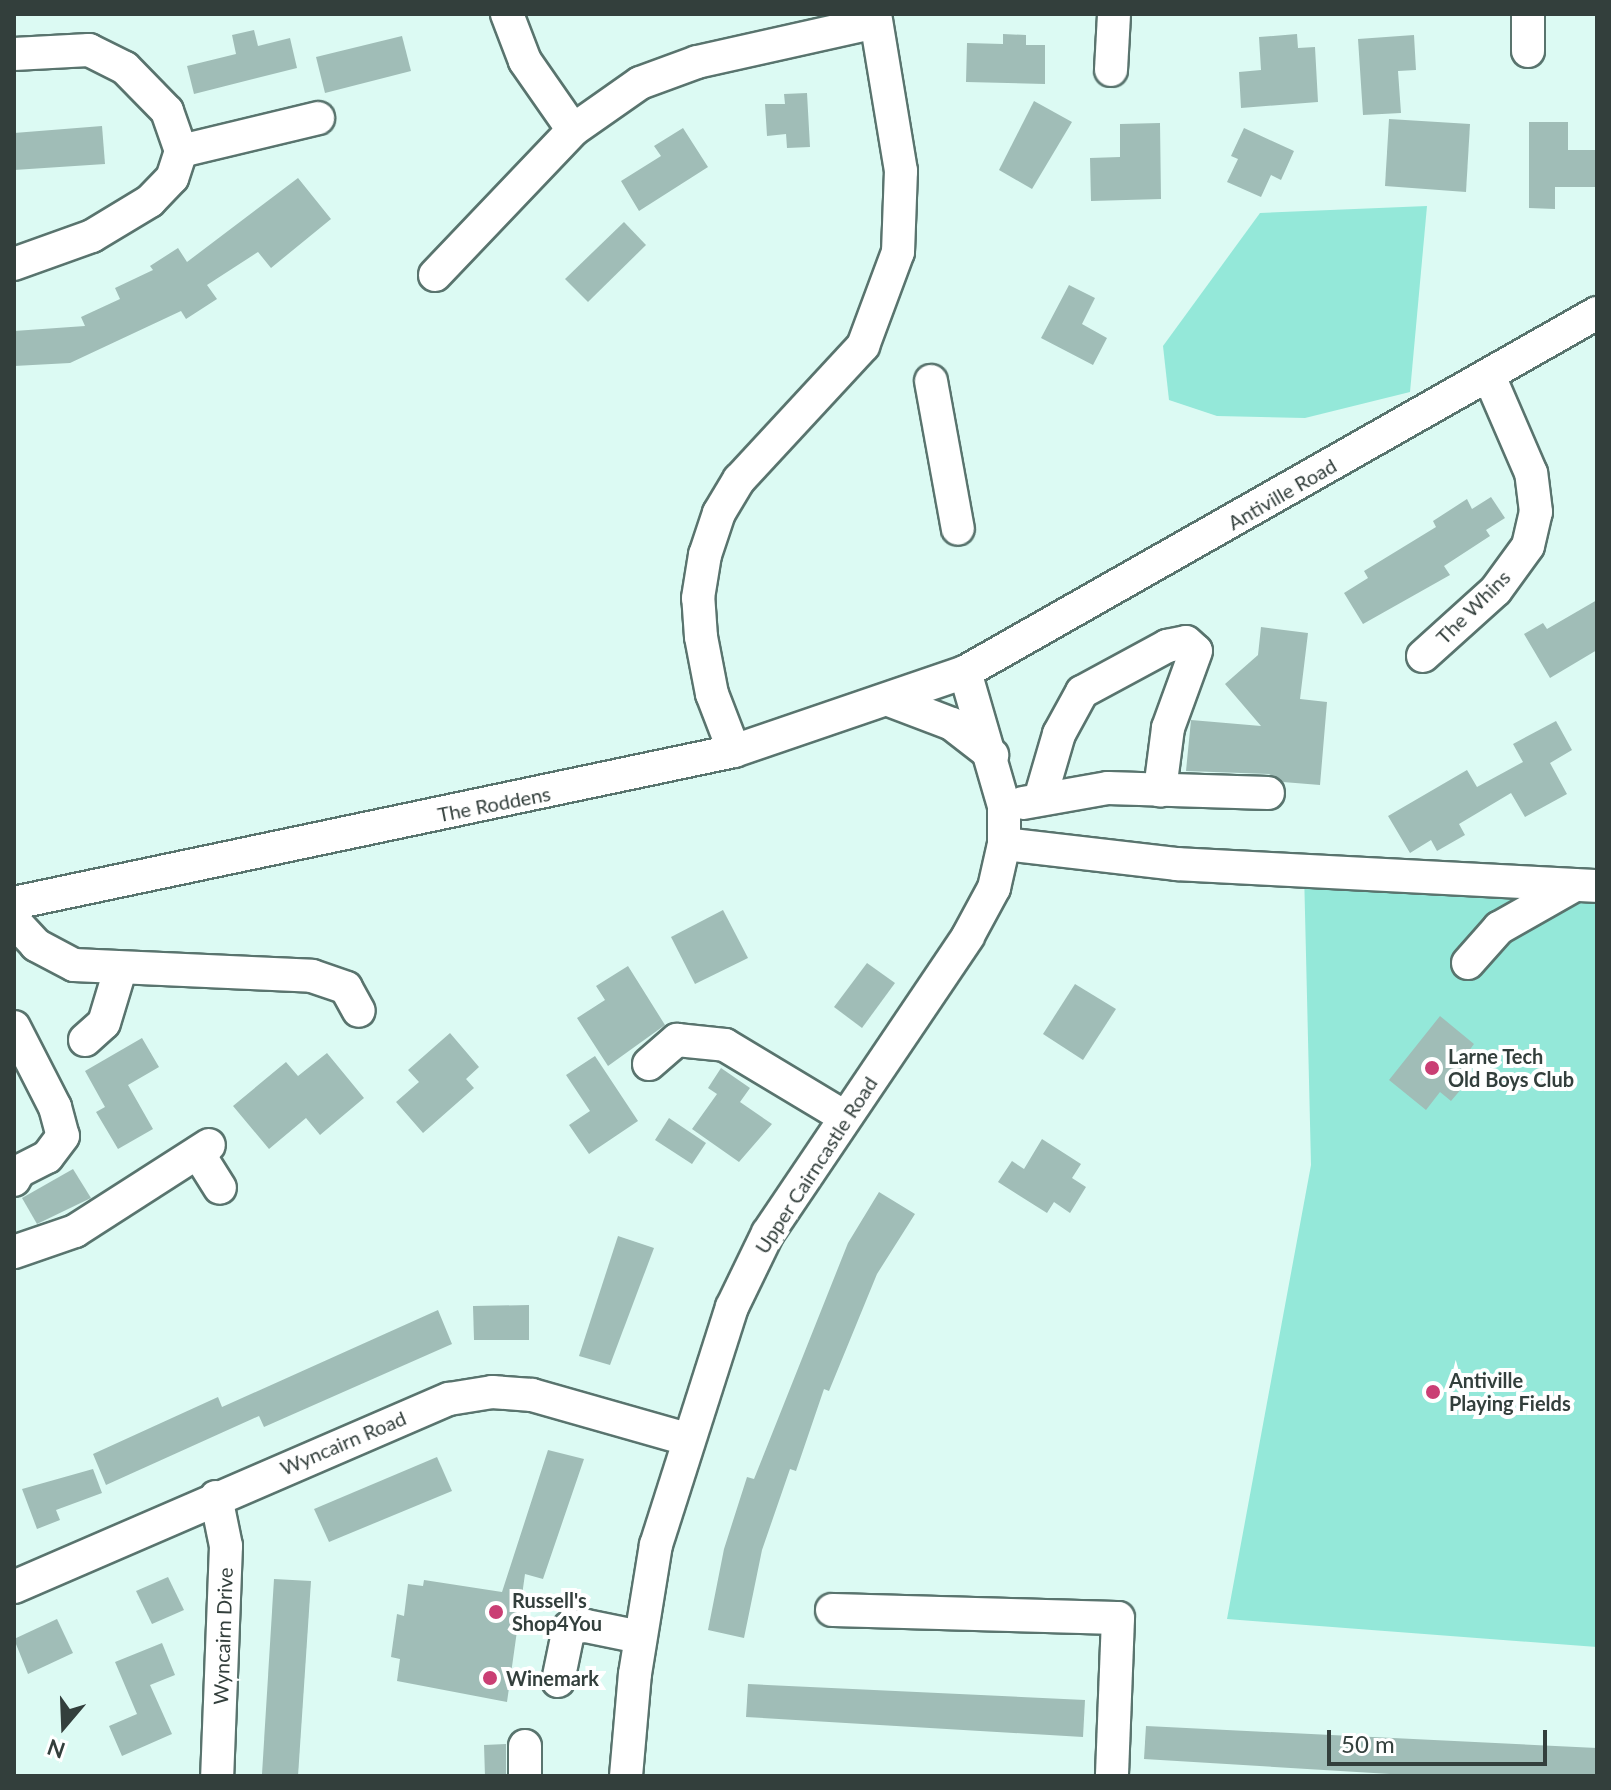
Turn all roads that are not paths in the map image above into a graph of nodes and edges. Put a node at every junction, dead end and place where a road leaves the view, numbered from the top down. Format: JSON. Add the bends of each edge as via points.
{"nodes":[{"id":1,"x":507,"y":14,"type":"edge"},
{"id":2,"x":1114,"y":14,"type":"edge"},
{"id":3,"x":1528,"y":14,"type":"edge"},
{"id":4,"x":875,"y":18,"type":"edge"},
{"id":5,"x":1528,"y":51,"type":"dead end"},
{"id":6,"x":14,"y":54,"type":"edge"},
{"id":7,"x":1111,"y":70,"type":"dead end"},
{"id":8,"x":318,"y":118,"type":"dead end"},
{"id":9,"x":573,"y":130,"type":"junction"},
{"id":10,"x":181,"y":151,"type":"junction"},
{"id":11,"x":14,"y":264,"type":"edge"},
{"id":12,"x":435,"y":275,"type":"dead end"},
{"id":13,"x":1597,"y":313,"type":"edge"},
{"id":14,"x":1489,"y":376,"type":"junction"},
{"id":15,"x":931,"y":381,"type":"dead end"},
{"id":16,"x":958,"y":529,"type":"dead end"},
{"id":17,"x":1423,"y":656,"type":"dead end"},
{"id":18,"x":965,"y":672,"type":"junction"},
{"id":19,"x":889,"y":700,"type":"junction"},
{"id":20,"x":734,"y":751,"type":"junction"},
{"id":21,"x":992,"y":755,"type":"junction"},
{"id":22,"x":1160,"y":790,"type":"junction"},
{"id":23,"x":1268,"y":793,"type":"dead end"},
{"id":24,"x":1040,"y":799,"type":"junction"},
{"id":25,"x":1004,"y":806,"type":"junction"},
{"id":26,"x":1004,"y":844,"type":"junction"},
{"id":27,"x":1586,"y":885,"type":"edge"},
{"id":28,"x":14,"y":903,"type":"edge"},
{"id":29,"x":14,"y":921,"type":"edge"},
{"id":30,"x":1468,"y":963,"type":"dead end"},
{"id":31,"x":120,"y":970,"type":"junction"},
{"id":32,"x":359,"y":1011,"type":"dead end"},
{"id":33,"x":14,"y":1027,"type":"edge"},
{"id":34,"x":85,"y":1040,"type":"dead end"},
{"id":35,"x":649,"y":1064,"type":"dead end"},
{"id":36,"x":845,"y":1117,"type":"junction"},
{"id":37,"x":14,"y":1180,"type":"edge"},
{"id":38,"x":220,"y":1188,"type":"dead end"},
{"id":39,"x":15,"y":1244,"type":"edge"},
{"id":40,"x":686,"y":1439,"type":"junction"},
{"id":41,"x":216,"y":1497,"type":"junction"},
{"id":42,"x":14,"y":1587,"type":"edge"},
{"id":43,"x":832,"y":1610,"type":"dead end"},
{"id":44,"x":640,"y":1637,"type":"junction"},
{"id":45,"x":558,"y":1681,"type":"dead end"},
{"id":46,"x":217,"y":1776,"type":"edge"},
{"id":47,"x":626,"y":1776,"type":"edge"},
{"id":48,"x":1112,"y":1776,"type":"edge"}],
"edges":[{"from":1,"to":9,"type":"street","via":[[525,61]]},
{"from":2,"to":7,"type":"street"},
{"from":3,"to":5,"type":"street"},
{"from":4,"to":9,"type":"street","via":[[674,68],[640,83]]},
{"from":4,"to":20,"type":"street","via":[[901,171],[898,252],[863,346],[739,480],[719,513],[705,555],[698,598],[701,637],[712,694]]},
{"from":6,"to":10,"type":"street","via":[[89,50],[125,68],[167,111]]},
{"from":8,"to":10,"type":"street"},
{"from":9,"to":12,"type":"street"},
{"from":10,"to":11,"type":"street","via":[[172,178],[150,201],[92,236]]},
{"from":13,"to":14,"type":"street","name":"Antiville Road"},
{"from":14,"to":17,"type":"street","name":"The Whins","via":[[1531,473],[1536,512],[1528,546],[1496,590]]},
{"from":14,"to":18,"type":"street","name":"Antiville Road"},
{"from":15,"to":16,"type":"street"},
{"from":18,"to":19,"type":"street","name":"The Roddens"},
{"from":18,"to":21,"type":"street","name":"Upper Cairncastle Road"},
{"from":19,"to":20,"type":"street","name":"The Roddens"},
{"from":19,"to":21,"type":"street","via":[[952,724]]},
{"from":20,"to":28,"type":"street","name":"The Roddens"},
{"from":21,"to":25,"type":"street","name":"Upper Cairncastle Road"},
{"from":22,"to":23,"type":"street"},
{"from":22,"to":24,"type":"street","via":[[1108,788]]},
{"from":22,"to":24,"type":"street","via":[[1168,728],[1196,651],[1186,642],[1167,646],[1082,692],[1059,734]]},
{"from":24,"to":25,"type":"street"},
{"from":25,"to":26,"type":"street","name":"Upper Cairncastle Road"},
{"from":26,"to":27,"type":"street","via":[[1177,864]]},
{"from":26,"to":36,"type":"street","name":"Upper Cairncastle Road","via":[[982,913]]},
{"from":27,"to":30,"type":"street","via":[[1499,928]]},
{"from":29,"to":31,"type":"street","via":[[36,945],[74,965]]},
{"from":31,"to":32,"type":"street","via":[[312,976],[346,988]]},
{"from":31,"to":34,"type":"street","via":[[104,1023]]},
{"from":33,"to":37,"type":"street","via":[[55,1107],[63,1136],[47,1157],[19,1171]]},
{"from":35,"to":36,"type":"street","via":[[677,1040],[725,1045]]},
{"from":36,"to":40,"type":"street","name":"Upper Cairncastle Road","via":[[768,1233],[732,1307]]},
{"from":38,"to":39,"type":"street","via":[[204,1149],[75,1231]]},
{"from":40,"to":41,"type":"street","name":"Wyncairn Road","via":[[548,1398],[471,1394],[434,1403]]},
{"from":40,"to":44,"type":"street","name":"Upper Cairncastle Road","via":[[656,1545]]},
{"from":41,"to":42,"type":"street","name":"Wyncairn Road"},
{"from":41,"to":46,"type":"street","name":"Wyncairn Drive","via":[[226,1546]]},
{"from":43,"to":48,"type":"street","via":[[1118,1618]]},
{"from":44,"to":45,"type":"street","via":[[586,1626],[569,1628]]},
{"from":44,"to":47,"type":"street","name":"Upper Cairncastle Road"}]}
